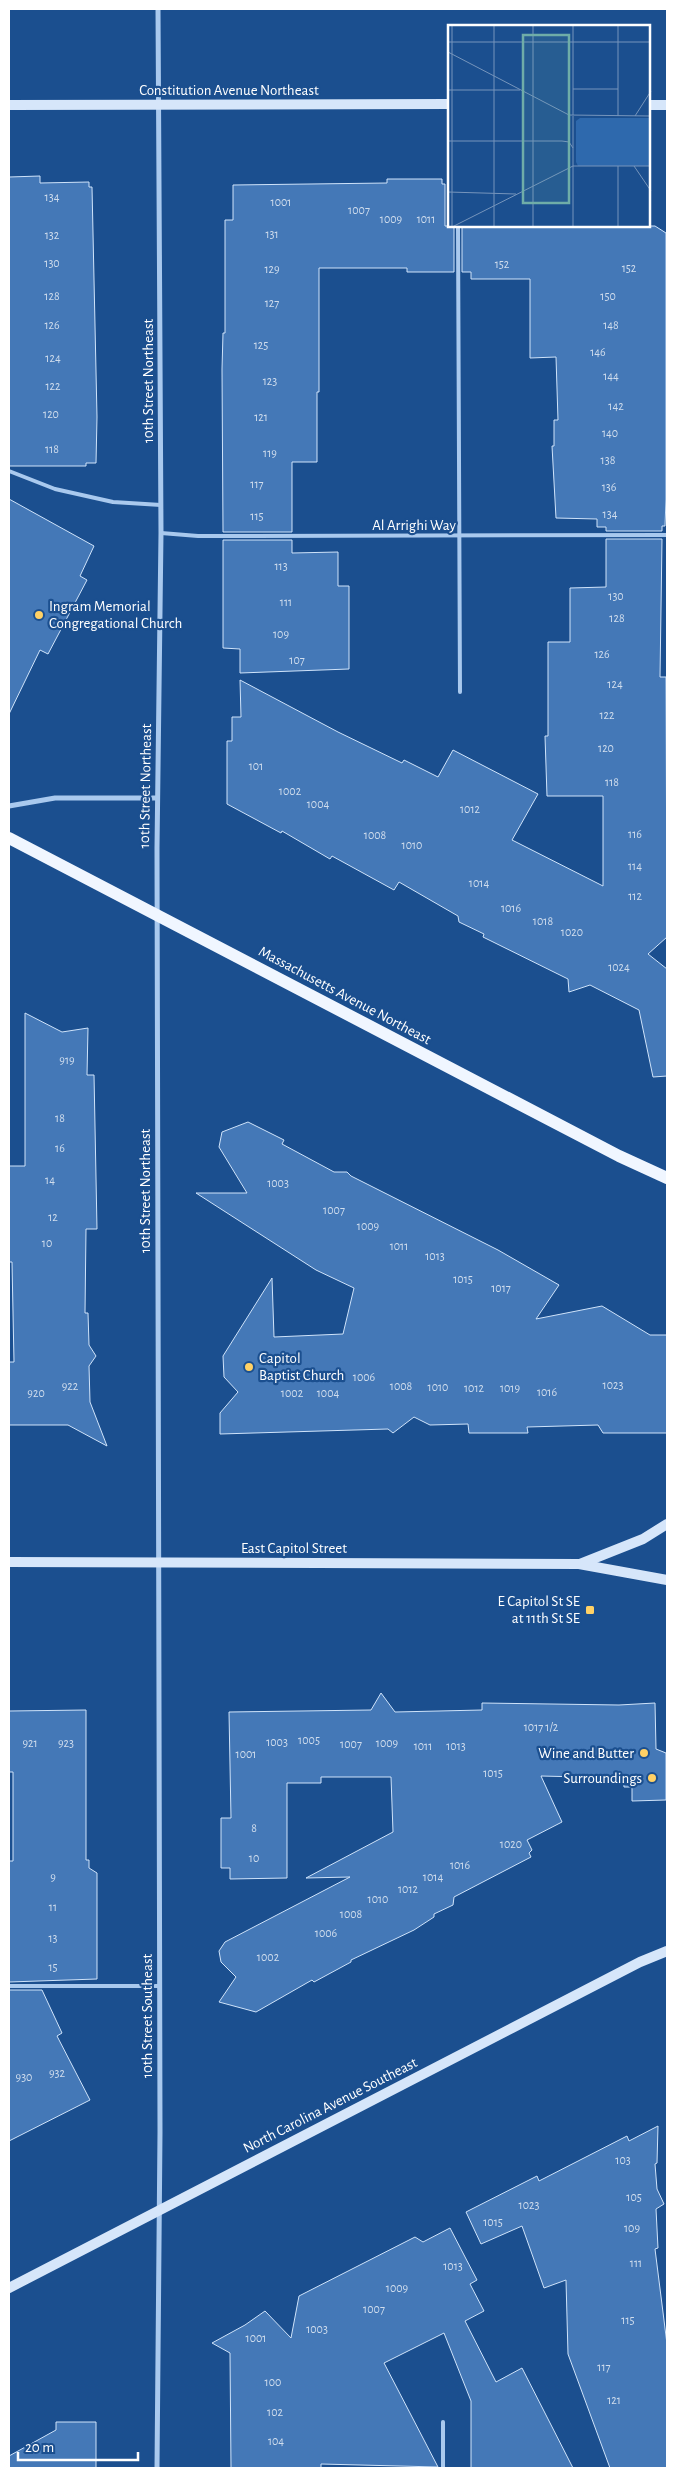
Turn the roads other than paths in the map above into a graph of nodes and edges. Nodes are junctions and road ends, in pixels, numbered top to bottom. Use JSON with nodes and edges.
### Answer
{"nodes":[{"id":1,"x":158,"y":9,"type":"edge"},
{"id":2,"x":448,"y":104,"type":"edge"},
{"id":3,"x":9,"y":105,"type":"edge"},
{"id":4,"x":158,"y":105,"type":"junction"},
{"id":5,"x":651,"y":105,"type":"edge"},
{"id":6,"x":667,"y":105,"type":"edge"},
{"id":7,"x":458,"y":228,"type":"edge"},
{"id":8,"x":9,"y":471,"type":"edge"},
{"id":9,"x":161,"y":505,"type":"junction"},
{"id":10,"x":161,"y":533,"type":"junction"},
{"id":11,"x":667,"y":535,"type":"edge"},
{"id":12,"x":460,"y":536,"type":"junction"},
{"id":13,"x":460,"y":692,"type":"dead end"},
{"id":14,"x":157,"y":798,"type":"junction"},
{"id":15,"x":9,"y":806,"type":"edge"},
{"id":16,"x":9,"y":838,"type":"edge"},
{"id":17,"x":157,"y":915,"type":"junction"},
{"id":18,"x":667,"y":1178,"type":"edge"},
{"id":19,"x":667,"y":1524,"type":"edge"},
{"id":20,"x":9,"y":1562,"type":"edge"},
{"id":21,"x":158,"y":1563,"type":"junction"},
{"id":22,"x":579,"y":1564,"type":"junction"},
{"id":23,"x":667,"y":1580,"type":"edge"},
{"id":24,"x":667,"y":1951,"type":"edge"},
{"id":25,"x":9,"y":1986,"type":"edge"},
{"id":26,"x":159,"y":1986,"type":"junction"},
{"id":27,"x":160,"y":2210,"type":"junction"},
{"id":28,"x":9,"y":2288,"type":"edge"},
{"id":29,"x":443,"y":2422,"type":"dead end"},
{"id":30,"x":157,"y":2468,"type":"edge"},
{"id":31,"x":443,"y":2468,"type":"edge"}],
"edges":[{"from":1,"to":4,"type":"street","name":"10th Street Northeast"},
{"from":2,"to":4,"type":"main road","name":"Constitution Avenue Northeast"},
{"from":3,"to":4,"type":"main road","name":"Constitution Avenue Northeast"},
{"from":4,"to":9,"type":"street","name":"10th Street Northeast"},
{"from":5,"to":6,"type":"main road"},
{"from":7,"to":12,"type":"lane"},
{"from":8,"to":9,"type":"lane"},
{"from":9,"to":10,"type":"street","name":"10th Street Northeast"},
{"from":10,"to":12,"type":"lane","name":"Al Arrighi Way"},
{"from":10,"to":14,"type":"street","name":"10th Street Northeast"},
{"from":11,"to":12,"type":"lane","name":"Al Arrighi Way"},
{"from":12,"to":13,"type":"lane"},
{"from":14,"to":15,"type":"street"},
{"from":14,"to":17,"type":"street","name":"10th Street Northeast"},
{"from":16,"to":17,"type":"main road","name":"Massachusetts Avenue Northeast"},
{"from":17,"to":18,"type":"main road","name":"Massachusetts Avenue Northeast"},
{"from":17,"to":21,"type":"street","name":"10th Street Northeast"},
{"from":19,"to":22,"type":"main road"},
{"from":20,"to":21,"type":"main road","name":"East Capitol Street"},
{"from":21,"to":22,"type":"main road","name":"East Capitol Street"},
{"from":21,"to":26,"type":"street","name":"10th Street Southeast"},
{"from":22,"to":23,"type":"main road"},
{"from":24,"to":27,"type":"main road","name":"North Carolina Avenue Southeast"},
{"from":25,"to":26,"type":"lane"},
{"from":26,"to":27,"type":"street","name":"10th Street Southeast"},
{"from":27,"to":28,"type":"main road","name":"North Carolina Avenue Southeast"},
{"from":27,"to":30,"type":"street","name":"10th Street Southeast"},
{"from":29,"to":31,"type":"lane"}]}
